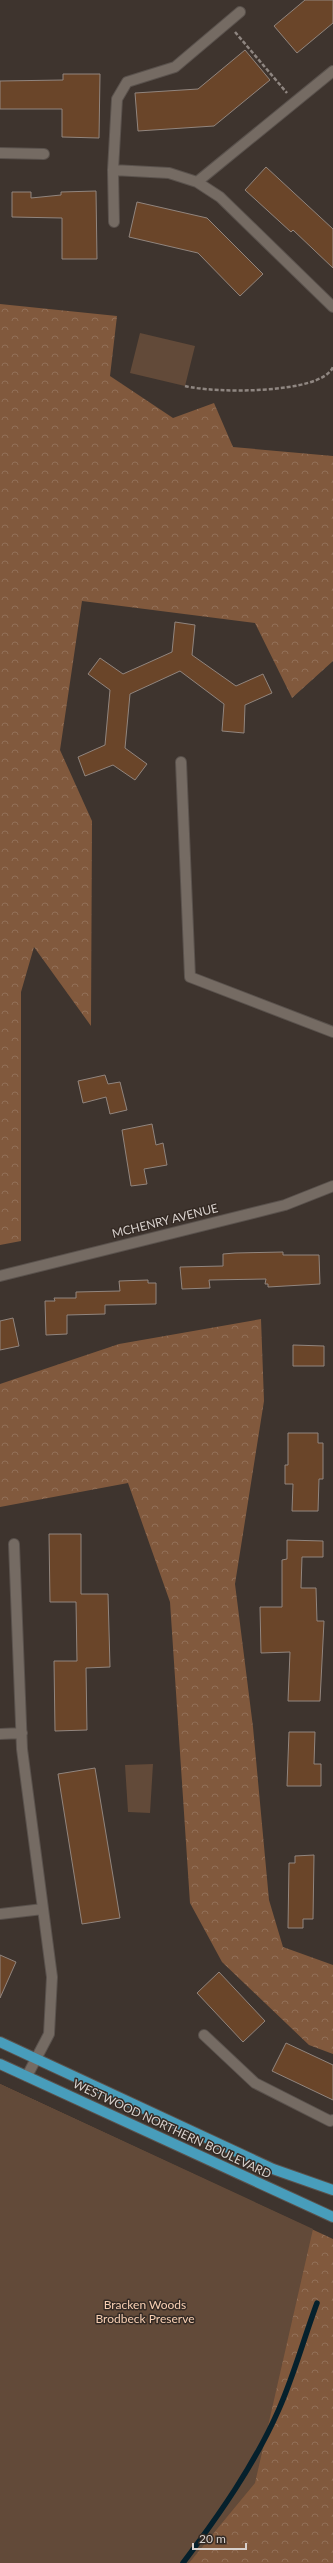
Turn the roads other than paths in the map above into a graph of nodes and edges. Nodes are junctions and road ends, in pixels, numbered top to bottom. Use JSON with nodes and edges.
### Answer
{"nodes":[{"id":1,"x":240,"y":12,"type":"dead end"},
{"id":2,"x":333,"y":71,"type":"edge"},
{"id":3,"x":0,"y":153,"type":"edge"},
{"id":4,"x":44,"y":154,"type":"dead end"},
{"id":5,"x":113,"y":170,"type":"junction"},
{"id":6,"x":197,"y":182,"type":"junction"},
{"id":7,"x":114,"y":222,"type":"dead end"},
{"id":8,"x":333,"y":307,"type":"edge"},
{"id":9,"x":181,"y":762,"type":"dead end"},
{"id":10,"x":333,"y":1032,"type":"edge"},
{"id":11,"x":333,"y":1186,"type":"edge"},
{"id":12,"x":0,"y":1276,"type":"edge"},
{"id":13,"x":14,"y":1544,"type":"dead end"},
{"id":14,"x":22,"y":1733,"type":"junction"},
{"id":15,"x":0,"y":1734,"type":"edge"},
{"id":16,"x":43,"y":1909,"type":"junction"},
{"id":17,"x":0,"y":1914,"type":"edge"},
{"id":18,"x":204,"y":2035,"type":"dead end"},
{"id":19,"x":0,"y":2042,"type":"edge"},
{"id":20,"x":36,"y":2058,"type":"junction"},
{"id":21,"x":0,"y":2064,"type":"edge"},
{"id":22,"x":27,"y":2076,"type":"junction"},
{"id":23,"x":333,"y":2120,"type":"edge"},
{"id":24,"x":333,"y":2190,"type":"edge"},
{"id":25,"x":333,"y":2217,"type":"edge"}],
"edges":[{"from":1,"to":5,"type":"street"},
{"from":2,"to":6,"type":"street"},
{"from":3,"to":4,"type":"street"},
{"from":5,"to":6,"type":"street"},
{"from":5,"to":7,"type":"street"},
{"from":6,"to":8,"type":"street"},
{"from":9,"to":10,"type":"street"},
{"from":11,"to":12,"type":"street","name":"MCHENRY AVENUE"},
{"from":13,"to":14,"type":"street"},
{"from":14,"to":15,"type":"street"},
{"from":14,"to":16,"type":"street"},
{"from":16,"to":17,"type":"street"},
{"from":16,"to":20,"type":"street"},
{"from":18,"to":23,"type":"street"},
{"from":19,"to":20,"type":"main road","name":"WESTWOOD NORTHERN BOULEVARD"},
{"from":20,"to":22,"type":"street"},
{"from":20,"to":24,"type":"main road","name":"WESTWOOD NORTHERN BOULEVARD"},
{"from":21,"to":22,"type":"main road","name":"WESTWOOD NORTHERN BOULEVARD"},
{"from":22,"to":25,"type":"main road","name":"WESTWOOD NORTHERN BOULEVARD"}]}
